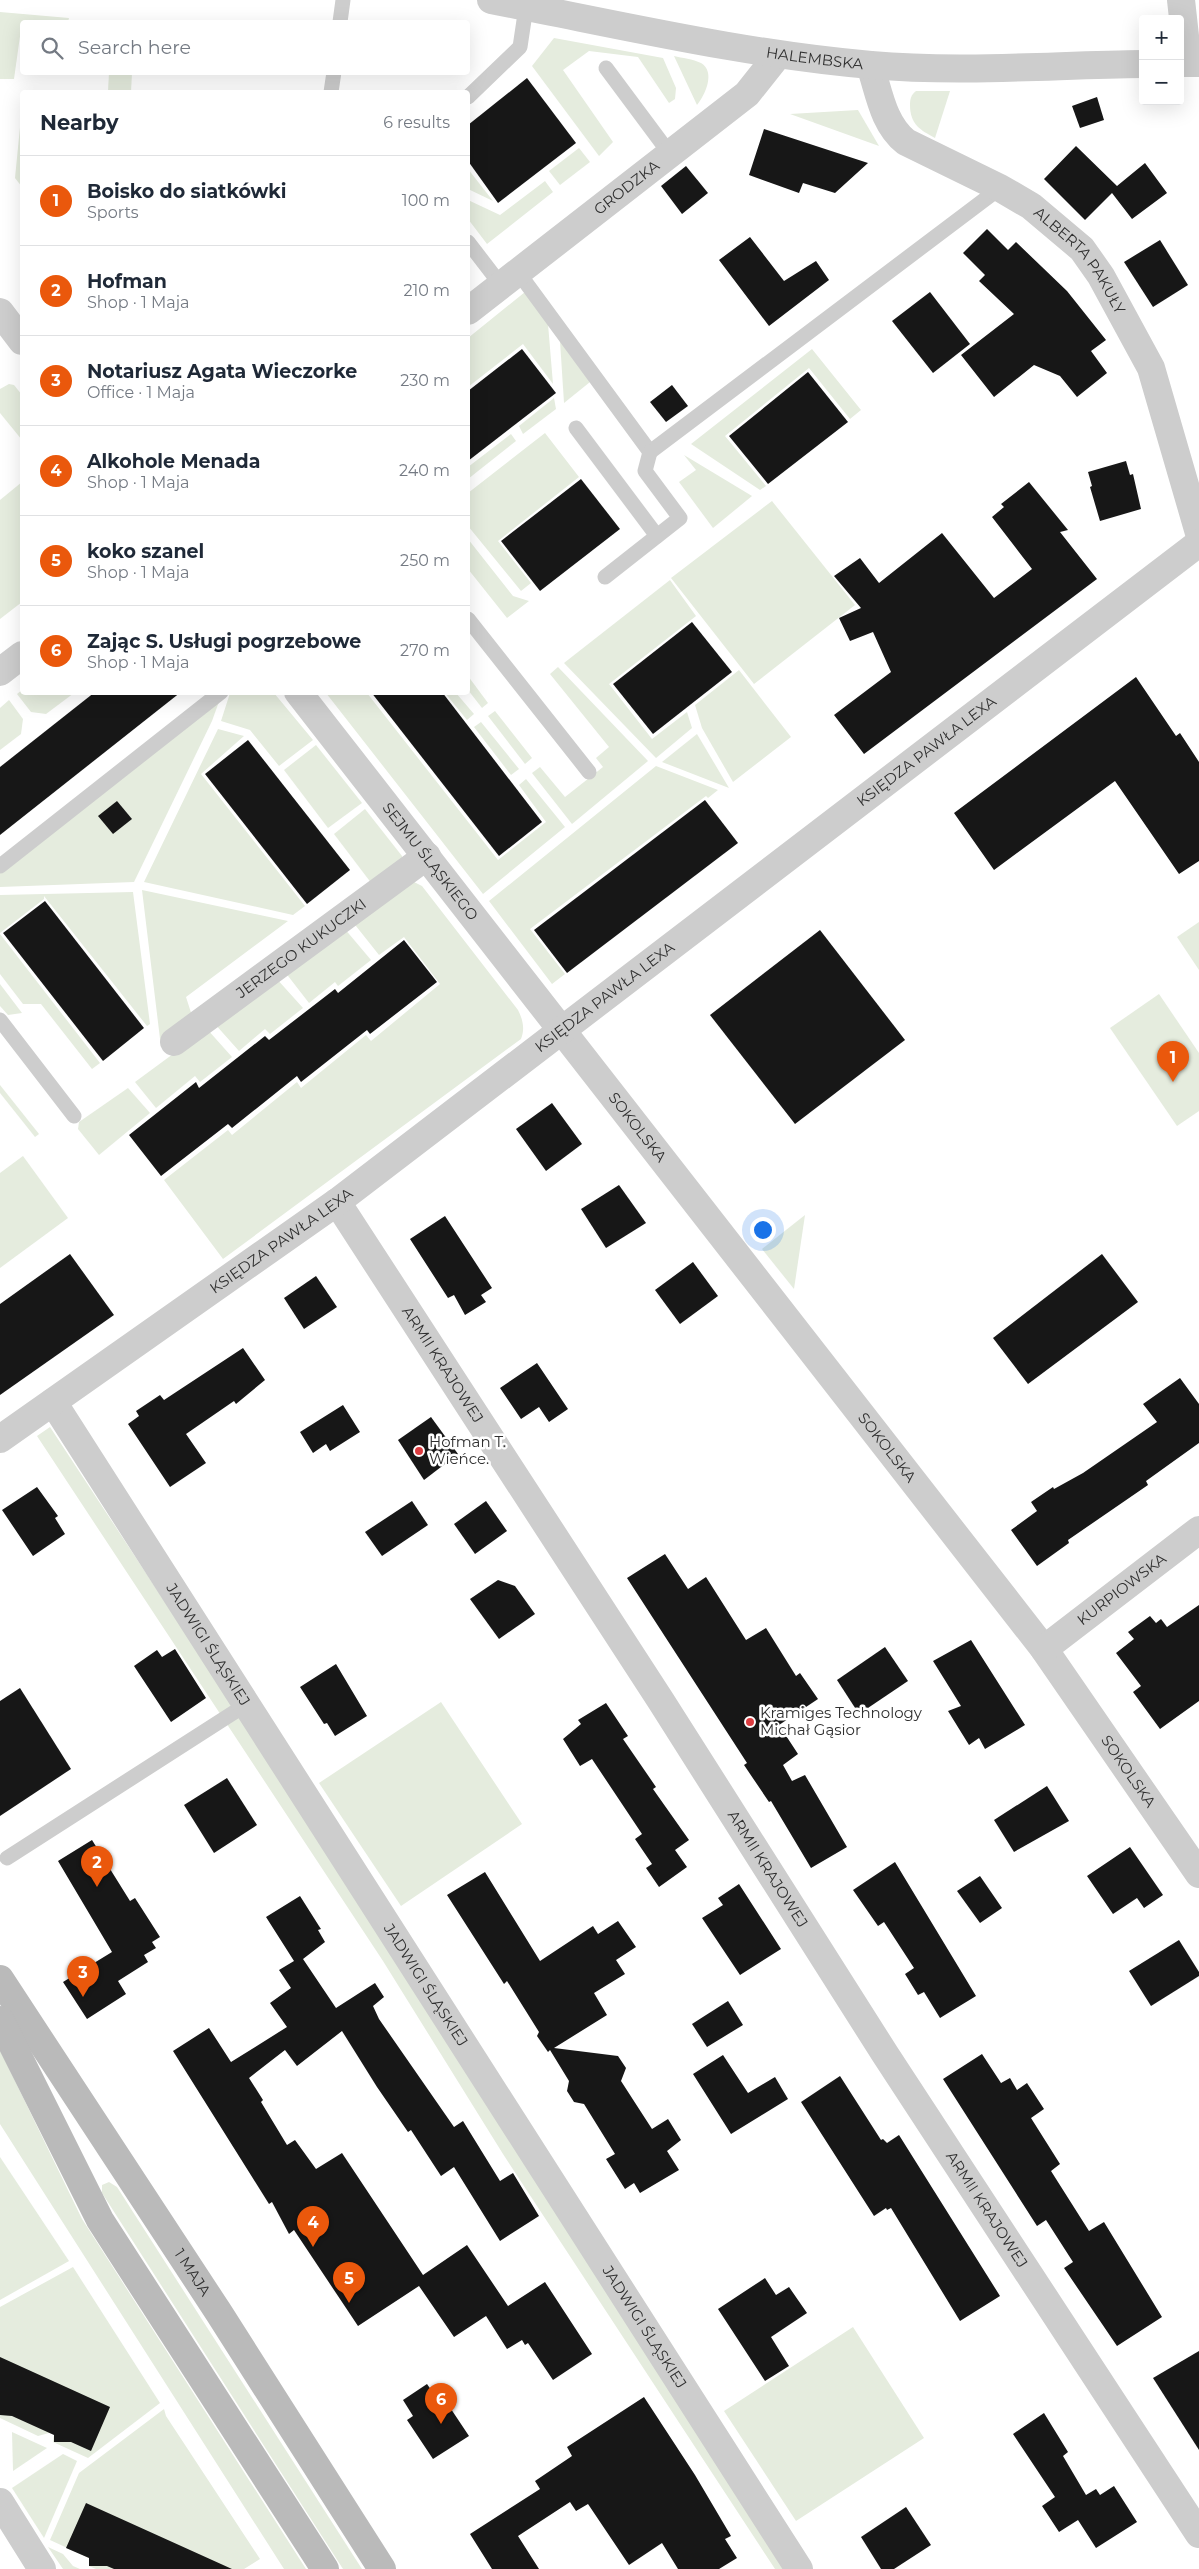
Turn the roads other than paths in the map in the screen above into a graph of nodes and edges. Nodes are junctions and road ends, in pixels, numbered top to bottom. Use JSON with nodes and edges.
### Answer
{"nodes":[{"id":1,"x":343,"y":0,"type":"edge"},
{"id":2,"x":491,"y":0,"type":"edge"},
{"id":3,"x":1181,"y":0,"type":"edge"},
{"id":4,"x":526,"y":7,"type":"junction"},
{"id":5,"x":340,"y":20,"type":"edge"},
{"id":6,"x":778,"y":55,"type":"junction"},
{"id":7,"x":1189,"y":63,"type":"edge"},
{"id":8,"x":1139,"y":64,"type":"edge"},
{"id":9,"x":870,"y":65,"type":"junction"},
{"id":10,"x":606,"y":68,"type":"dead end"},
{"id":11,"x":334,"y":75,"type":"edge"},
{"id":12,"x":332,"y":90,"type":"edge"},
{"id":13,"x":470,"y":95,"type":"edge"},
{"id":14,"x":670,"y":154,"type":"junction"},
{"id":15,"x":1000,"y":188,"type":"junction"},
{"id":16,"x":470,"y":244,"type":"edge"},
{"id":17,"x":510,"y":278,"type":"junction"},
{"id":18,"x":470,"y":309,"type":"edge"},
{"id":19,"x":0,"y":312,"type":"edge"},
{"id":20,"x":20,"y":338,"type":"edge"},
{"id":21,"x":576,"y":428,"type":"dead end"},
{"id":22,"x":650,"y":452,"type":"junction"},
{"id":23,"x":1199,"y":533,"type":"edge"},
{"id":24,"x":657,"y":536,"type":"junction"},
{"id":25,"x":1199,"y":543,"type":"edge"},
{"id":26,"x":605,"y":577,"type":"dead end"},
{"id":27,"x":470,"y":622,"type":"edge"},
{"id":28,"x":20,"y":657,"type":"edge"},
{"id":29,"x":0,"y":672,"type":"edge"},
{"id":30,"x":217,"y":695,"type":"edge"},
{"id":31,"x":300,"y":695,"type":"edge"},
{"id":32,"x":589,"y":772,"type":"dead end"},
{"id":33,"x":427,"y":856,"type":"junction"},
{"id":34,"x":0,"y":866,"type":"edge"},
{"id":35,"x":0,"y":1020,"type":"edge"},
{"id":36,"x":563,"y":1030,"type":"junction"},
{"id":37,"x":174,"y":1042,"type":"dead end"},
{"id":38,"x":74,"y":1116,"type":"dead end"},
{"id":39,"x":337,"y":1202,"type":"junction"},
{"id":40,"x":53,"y":1402,"type":"junction"},
{"id":41,"x":0,"y":1439,"type":"edge"},
{"id":42,"x":1199,"y":1530,"type":"edge"},
{"id":43,"x":1044,"y":1649,"type":"junction"},
{"id":44,"x":247,"y":1704,"type":"junction"},
{"id":45,"x":7,"y":1858,"type":"dead end"},
{"id":46,"x":1199,"y":1874,"type":"edge"},
{"id":47,"x":0,"y":1979,"type":"edge"},
{"id":48,"x":0,"y":2020,"type":"edge"},
{"id":49,"x":0,"y":2502,"type":"edge"},
{"id":50,"x":1199,"y":2534,"type":"edge"},
{"id":51,"x":42,"y":2569,"type":"edge"},
{"id":52,"x":325,"y":2569,"type":"edge"},
{"id":53,"x":382,"y":2569,"type":"edge"},
{"id":54,"x":799,"y":2569,"type":"edge"}],
"edges":[{"from":1,"to":5,"type":"lane"},
{"from":2,"to":4,"type":"street","name":"HALEMBSKA"},
{"from":3,"to":7,"type":"street"},
{"from":4,"to":6,"type":"street","name":"HALEMBSKA"},
{"from":4,"to":13,"type":"lane"},
{"from":6,"to":9,"type":"street","name":"HALEMBSKA"},
{"from":6,"to":14,"type":"street","name":"GRODZKA"},
{"from":8,"to":9,"type":"street","name":"HALEMBSKA"},
{"from":9,"to":15,"type":"street","name":"ALBERTA PAKUŁY"},
{"from":10,"to":14,"type":"lane"},
{"from":11,"to":12,"type":"lane"},
{"from":14,"to":17,"type":"street","name":"GRODZKA"},
{"from":15,"to":22,"type":"lane"},
{"from":15,"to":23,"type":"street","name":"ALBERTA PAKUŁY"},
{"from":16,"to":17,"type":"lane"},
{"from":17,"to":18,"type":"street","name":"GRODZKA"},
{"from":17,"to":22,"type":"lane"},
{"from":19,"to":20,"type":"street"},
{"from":21,"to":24,"type":"lane"},
{"from":22,"to":24,"type":"lane"},
{"from":24,"to":26,"type":"lane"},
{"from":25,"to":36,"type":"street","name":"KSIĘDZA PAWŁA LEXA"},
{"from":27,"to":32,"type":"lane"},
{"from":28,"to":29,"type":"street"},
{"from":30,"to":34,"type":"lane"},
{"from":31,"to":33,"type":"street","name":"SEJMU ŚLĄSKIEGO"},
{"from":33,"to":36,"type":"street","name":"SEJMU ŚLĄSKIEGO"},
{"from":33,"to":37,"type":"street","name":"JERZEGO KUKUCZKI"},
{"from":35,"to":38,"type":"lane"},
{"from":36,"to":39,"type":"street","name":"KSIĘDZA PAWŁA LEXA"},
{"from":36,"to":43,"type":"street","name":"SOKOLSKA"},
{"from":39,"to":40,"type":"street","name":"KSIĘDZA PAWŁA LEXA"},
{"from":39,"to":50,"type":"street","name":"ARMII KRAJOWEJ"},
{"from":40,"to":41,"type":"street","name":"KSIĘDZA PAWŁA LEXA"},
{"from":40,"to":44,"type":"street","name":"JADWIGI ŚLĄSKIEJ"},
{"from":42,"to":43,"type":"street","name":"KURPIOWSKA"},
{"from":43,"to":46,"type":"street","name":"SOKOLSKA"},
{"from":44,"to":45,"type":"lane"},
{"from":44,"to":54,"type":"street","name":"JADWIGI ŚLĄSKIEJ"},
{"from":47,"to":53,"type":"main road","name":"1 MAJA"},
{"from":48,"to":52,"type":"main road"},
{"from":49,"to":51,"type":"street"}]}
